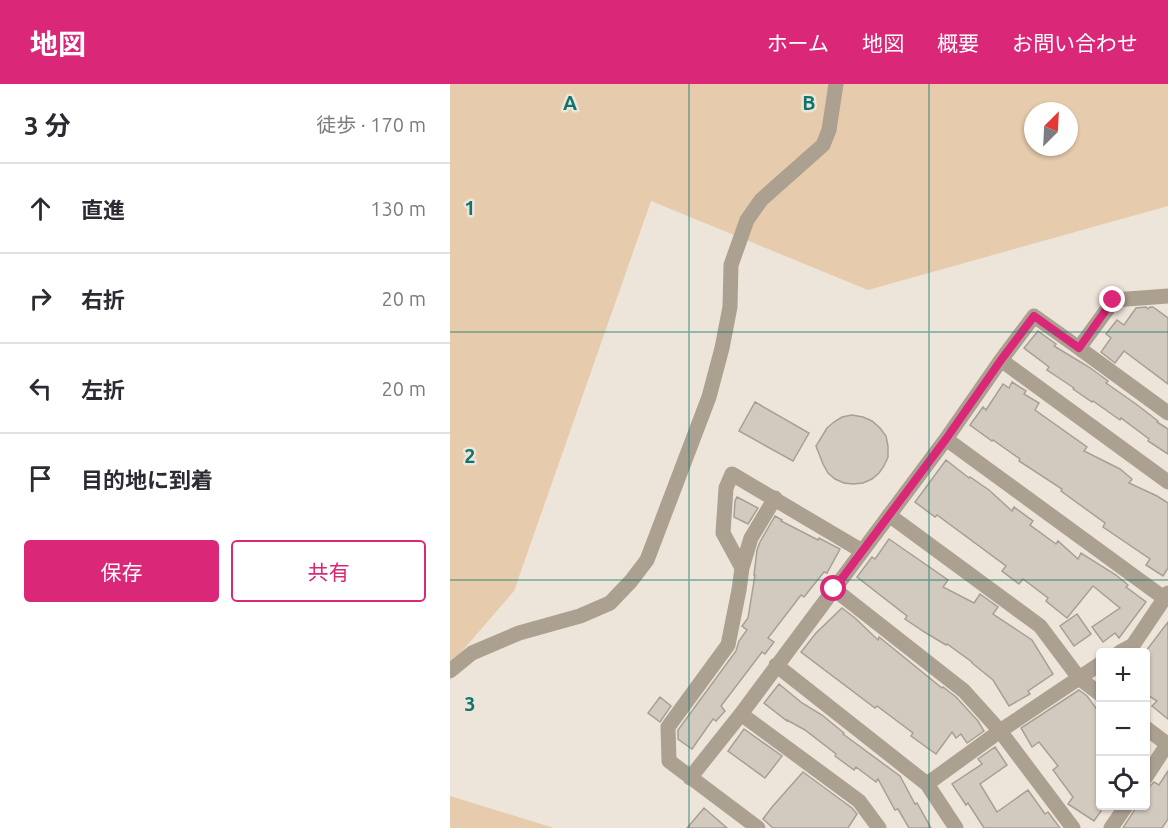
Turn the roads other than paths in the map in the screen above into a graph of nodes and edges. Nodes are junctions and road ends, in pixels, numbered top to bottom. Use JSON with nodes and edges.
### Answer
{"nodes":[{"id":1,"x":836,"y":84,"type":"edge"},
{"id":2,"x":1168,"y":297,"type":"edge"},
{"id":3,"x":1079,"y":348,"type":"junction"},
{"id":4,"x":1001,"y":360,"type":"junction"},
{"id":5,"x":1168,"y":413,"type":"edge"},
{"id":6,"x":946,"y":439,"type":"junction"},
{"id":7,"x":1168,"y":482,"type":"edge"},
{"id":8,"x":775,"y":498,"type":"junction"},
{"id":9,"x":889,"y":515,"type":"junction"},
{"id":10,"x":862,"y":551,"type":"junction"},
{"id":11,"x":742,"y":568,"type":"junction"},
{"id":12,"x":834,"y":589,"type":"junction"},
{"id":13,"x":1166,"y":596,"type":"edge"},
{"id":14,"x":1127,"y":648,"type":"edge"},
{"id":15,"x":776,"y":665,"type":"junction"},
{"id":16,"x":1096,"y":667,"type":"edge"},
{"id":17,"x":450,"y":671,"type":"edge"},
{"id":18,"x":1079,"y":678,"type":"junction"},
{"id":19,"x":1096,"y":690,"type":"edge"},
{"id":20,"x":741,"y":714,"type":"junction"},
{"id":21,"x":1000,"y":731,"type":"junction"},
{"id":22,"x":1150,"y":731,"type":"edge"},
{"id":23,"x":1168,"y":744,"type":"edge"},
{"id":24,"x":1150,"y":771,"type":"edge"},
{"id":25,"x":690,"y":778,"type":"junction"},
{"id":26,"x":927,"y":784,"type":"junction"},
{"id":27,"x":1123,"y":810,"type":"edge"},
{"id":28,"x":758,"y":828,"type":"edge"},
{"id":29,"x":879,"y":828,"type":"edge"},
{"id":30,"x":955,"y":828,"type":"edge"},
{"id":31,"x":1073,"y":828,"type":"edge"},
{"id":32,"x":1111,"y":828,"type":"edge"}],
"edges":[{"from":1,"to":17,"type":"street"},
{"from":2,"to":3,"type":"street"},
{"from":3,"to":4,"type":"street"},
{"from":3,"to":5,"type":"street"},
{"from":4,"to":6,"type":"street"},
{"from":4,"to":7,"type":"street"},
{"from":6,"to":9,"type":"street"},
{"from":6,"to":13,"type":"street"},
{"from":8,"to":10,"type":"street"},
{"from":8,"to":11,"type":"street"},
{"from":8,"to":11,"type":"street"},
{"from":9,"to":10,"type":"street"},
{"from":9,"to":18,"type":"street"},
{"from":10,"to":12,"type":"street"},
{"from":11,"to":25,"type":"street"},
{"from":12,"to":15,"type":"street"},
{"from":12,"to":21,"type":"street"},
{"from":13,"to":14,"type":"street"},
{"from":15,"to":20,"type":"street"},
{"from":15,"to":26,"type":"street"},
{"from":16,"to":18,"type":"street"},
{"from":18,"to":19,"type":"street"},
{"from":18,"to":21,"type":"street"},
{"from":20,"to":25,"type":"street"},
{"from":20,"to":29,"type":"street"},
{"from":21,"to":26,"type":"street"},
{"from":21,"to":31,"type":"street"},
{"from":22,"to":23,"type":"street"},
{"from":23,"to":24,"type":"street"},
{"from":25,"to":28,"type":"street"},
{"from":26,"to":30,"type":"street"},
{"from":27,"to":32,"type":"street"}]}
